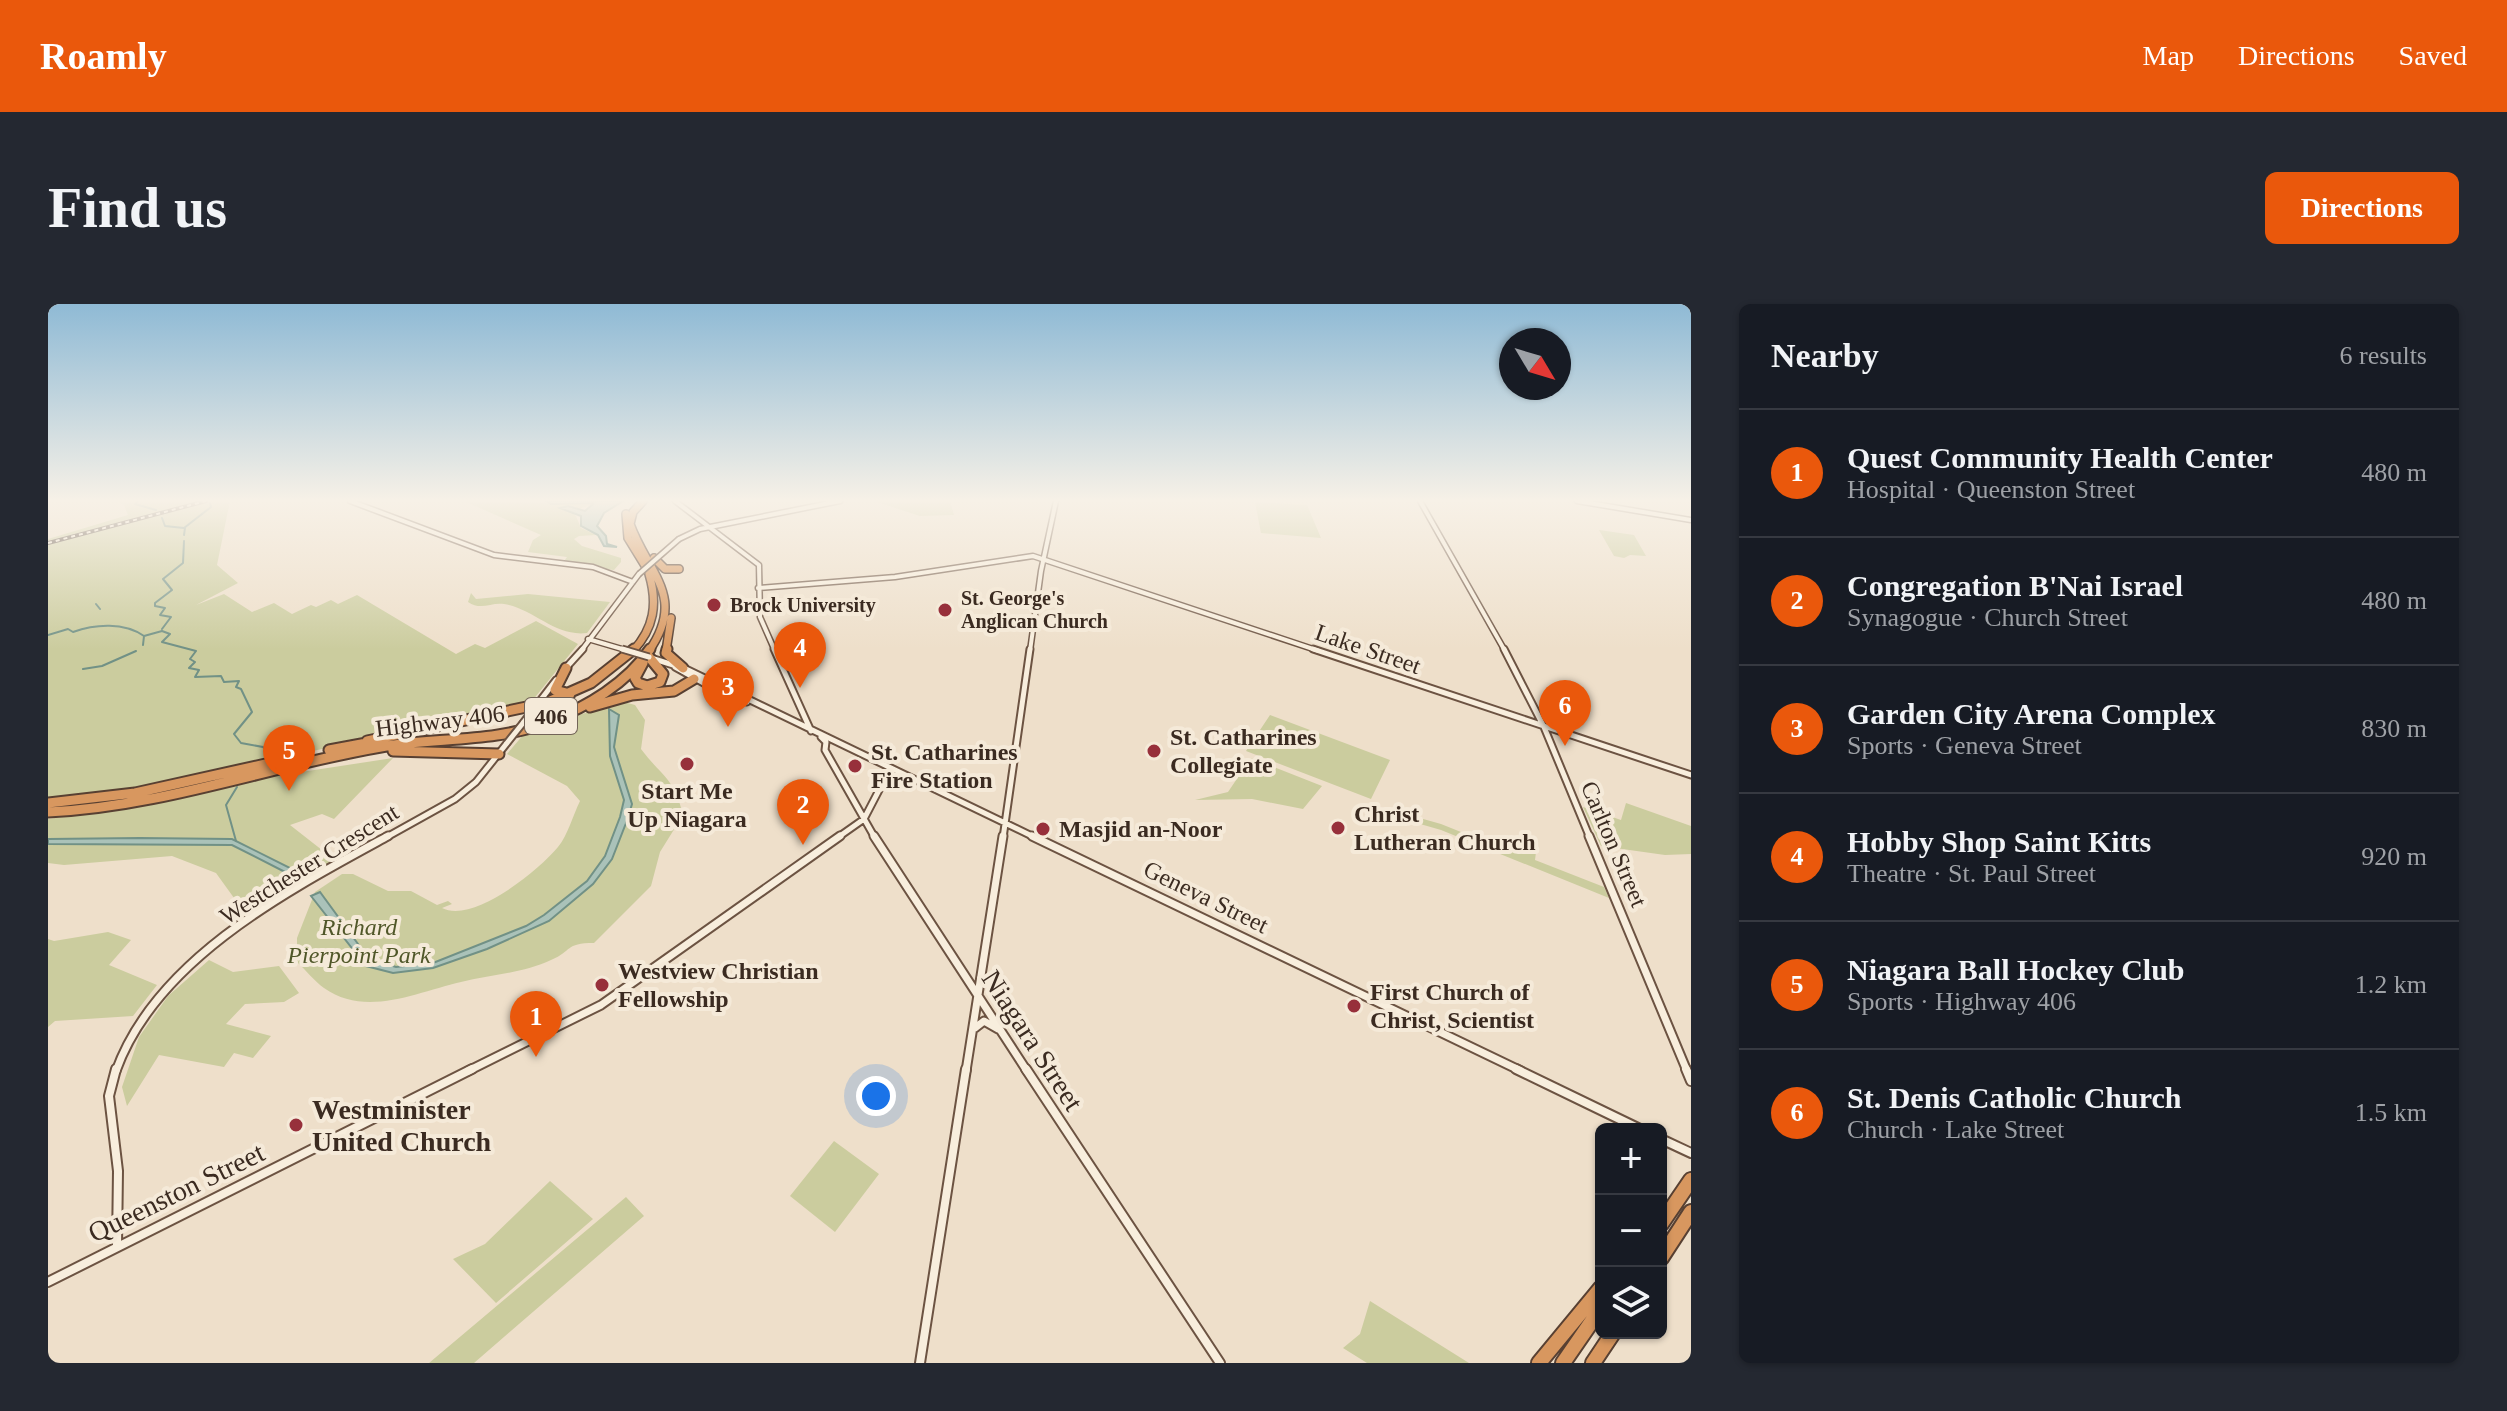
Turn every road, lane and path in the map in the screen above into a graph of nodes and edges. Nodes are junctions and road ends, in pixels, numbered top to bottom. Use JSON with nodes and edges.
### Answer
{"nodes":[{"id":1,"x":484,"y":550,"type":"edge"},
{"id":2,"x":631,"y":550,"type":"edge"},
{"id":3,"x":642,"y":550,"type":"edge"},
{"id":4,"x":649,"y":550,"type":"edge"},
{"id":5,"x":667,"y":550,"type":"edge"},
{"id":6,"x":737,"y":550,"type":"edge"},
{"id":7,"x":1045,"y":550,"type":"edge"},
{"id":8,"x":1452,"y":550,"type":"edge"},
{"id":9,"x":517,"y":552,"type":"dead end"},
{"id":10,"x":499,"y":556,"type":"junction"},
{"id":11,"x":1043,"y":559,"type":"junction"},
{"id":12,"x":679,"y":569,"type":"dead end"},
{"id":13,"x":641,"y":574,"type":"junction"},
{"id":14,"x":620,"y":576,"type":"junction"},
{"id":15,"x":633,"y":582,"type":"junction"},
{"id":16,"x":664,"y":587,"type":"junction"},
{"id":17,"x":758,"y":588,"type":"junction"},
{"id":18,"x":660,"y":633,"type":"junction"},
{"id":19,"x":588,"y":640,"type":"junction"},
{"id":20,"x":652,"y":660,"type":"junction"},
{"id":21,"x":698,"y":667,"type":"dead end"},
{"id":22,"x":566,"y":668,"type":"junction"},
{"id":23,"x":681,"y":668,"type":"junction"},
{"id":24,"x":696,"y":677,"type":"junction"},
{"id":25,"x":576,"y":692,"type":"junction"},
{"id":26,"x":532,"y":710,"type":"junction"},
{"id":27,"x":1539,"y":716,"type":"junction"},
{"id":28,"x":1520,"y":719,"type":"junction"},
{"id":29,"x":543,"y":724,"type":"junction"},
{"id":30,"x":811,"y":731,"type":"junction"},
{"id":31,"x":1546,"y":731,"type":"junction"},
{"id":32,"x":820,"y":735,"type":"junction"},
{"id":33,"x":353,"y":744,"type":"junction"},
{"id":34,"x":839,"y":744,"type":"junction"},
{"id":35,"x":499,"y":754,"type":"junction"},
{"id":36,"x":830,"y":756,"type":"junction"},
{"id":37,"x":890,"y":769,"type":"junction"},
{"id":38,"x":1691,"y":775,"type":"edge"},
{"id":39,"x":238,"y":778,"type":"junction"},
{"id":40,"x":48,"y":803,"type":"edge"},
{"id":41,"x":48,"y":812,"type":"edge"},
{"id":42,"x":864,"y":819,"type":"junction"},
{"id":43,"x":1004,"y":823,"type":"junction"},
{"id":44,"x":1026,"y":834,"type":"junction"},
{"id":45,"x":1001,"y":850,"type":"junction"},
{"id":46,"x":978,"y":996,"type":"junction"},
{"id":47,"x":1000,"y":1030,"type":"junction"},
{"id":48,"x":971,"y":1035,"type":"junction"},
{"id":49,"x":1691,"y":1081,"type":"edge"},
{"id":50,"x":1628,"y":1123,"type":"edge"},
{"id":51,"x":1691,"y":1141,"type":"edge"},
{"id":52,"x":1667,"y":1142,"type":"edge"},
{"id":53,"x":1689,"y":1152,"type":"edge"},
{"id":54,"x":1691,"y":1180,"type":"edge"},
{"id":55,"x":1691,"y":1212,"type":"edge"},
{"id":56,"x":1667,"y":1215,"type":"edge"},
{"id":57,"x":117,"y":1245,"type":"junction"},
{"id":58,"x":1667,"y":1249,"type":"edge"},
{"id":59,"x":48,"y":1282,"type":"edge"},
{"id":60,"x":1595,"y":1295,"type":"edge"},
{"id":61,"x":1595,"y":1317,"type":"edge"},
{"id":62,"x":1609,"y":1339,"type":"edge"},
{"id":63,"x":920,"y":1363,"type":"edge"},
{"id":64,"x":1220,"y":1363,"type":"edge"},
{"id":65,"x":1539,"y":1363,"type":"edge"},
{"id":66,"x":1563,"y":1363,"type":"edge"},
{"id":67,"x":1593,"y":1363,"type":"edge"}],
"edges":[{"from":1,"to":10,"type":"main road"},
{"from":2,"to":13,"type":"highway","name":"Highway 406","number":"406"},
{"from":3,"to":16,"type":"highway"},
{"from":4,"to":12,"type":"highway"},
{"from":5,"to":13,"type":"main road","bridge":true},
{"from":6,"to":17,"type":"main road"},
{"from":7,"to":11,"type":"main road"},
{"from":8,"to":27,"type":"main road","name":"Carlton Street"},
{"from":9,"to":10,"type":"main road"},
{"from":10,"to":14,"type":"main road"},
{"from":11,"to":17,"type":"main road","name":"Lake Street"},
{"from":11,"to":28,"type":"main road","name":"Lake Street"},
{"from":11,"to":43,"type":"main road"},
{"from":13,"to":14,"type":"main road"},
{"from":13,"to":15,"type":"main road"},
{"from":13,"to":25,"type":"highway"},
{"from":13,"to":33,"type":"highway","name":"Highway 406","number":"406"},
{"from":14,"to":15,"type":"main road"},
{"from":15,"to":19,"type":"main road","name":"Westchester Crescent"},
{"from":16,"to":18,"type":"highway"},
{"from":16,"to":23,"type":"highway"},
{"from":17,"to":30,"type":"main road"},
{"from":18,"to":20,"type":"highway"},
{"from":18,"to":29,"type":"highway","name":"Highway 406","number":"406"},
{"from":19,"to":20,"type":"main road","name":"Geneva Street","bridge":true},
{"from":19,"to":22,"type":"main road","name":"Westchester Crescent"},
{"from":20,"to":23,"type":"main road","name":"Geneva Street"},
{"from":21,"to":23,"type":"main road"},
{"from":22,"to":25,"type":"highway"},
{"from":22,"to":26,"type":"main road","name":"Westchester Crescent"},
{"from":23,"to":24,"type":"main road","name":"Geneva Street"},
{"from":23,"to":24,"type":"main road","name":"Geneva Street"},
{"from":24,"to":29,"type":"highway"},
{"from":24,"to":30,"type":"main road","name":"Geneva Street"},
{"from":25,"to":26,"type":"highway"},
{"from":26,"to":33,"type":"highway"},
{"from":26,"to":35,"type":"main road","name":"Westchester Crescent","bridge":true},
{"from":27,"to":28,"type":"main road"},
{"from":27,"to":31,"type":"main road","name":"Carlton Street"},
{"from":28,"to":31,"type":"main road","name":"Lake Street"},
{"from":29,"to":39,"type":"highway","name":"Highway 406","number":"406"},
{"from":30,"to":32,"type":"main road","name":"Geneva Street"},
{"from":31,"to":38,"type":"main road"},
{"from":31,"to":49,"type":"main road","name":"Carlton Street"},
{"from":32,"to":34,"type":"main road","name":"Geneva Street"},
{"from":32,"to":36,"type":"main road","name":"Niagara Street"},
{"from":33,"to":40,"type":"highway","name":"Highway 406","number":"406"},
{"from":34,"to":36,"type":"main road"},
{"from":34,"to":37,"type":"main road","name":"Geneva Street"},
{"from":35,"to":39,"type":"highway"},
{"from":35,"to":57,"type":"main road","name":"Westchester Crescent"},
{"from":36,"to":42,"type":"main road","name":"Niagara Street"},
{"from":37,"to":42,"type":"main road"},
{"from":37,"to":43,"type":"main road","name":"Geneva Street"},
{"from":39,"to":41,"type":"highway","name":"Highway 406","number":"406"},
{"from":42,"to":46,"type":"main road","name":"Niagara Street"},
{"from":42,"to":57,"type":"main road","name":"Queenston Street"},
{"from":43,"to":44,"type":"main road","name":"Geneva Street"},
{"from":43,"to":45,"type":"main road"},
{"from":44,"to":45,"type":"main road"},
{"from":44,"to":50,"type":"main road","name":"Geneva Street"},
{"from":45,"to":46,"type":"main road"},
{"from":46,"to":47,"type":"main road","name":"Niagara Street"},
{"from":46,"to":48,"type":"main road"},
{"from":47,"to":48,"type":"main road"},
{"from":47,"to":64,"type":"main road","name":"Niagara Street"},
{"from":48,"to":63,"type":"main road"},
{"from":51,"to":53,"type":"main road"},
{"from":52,"to":53,"type":"main road"},
{"from":54,"to":56,"type":"highway"},
{"from":55,"to":58,"type":"highway"},
{"from":57,"to":59,"type":"main road","name":"Queenston Street"},
{"from":60,"to":65,"type":"highway"},
{"from":61,"to":66,"type":"highway"},
{"from":62,"to":67,"type":"highway"}]}
